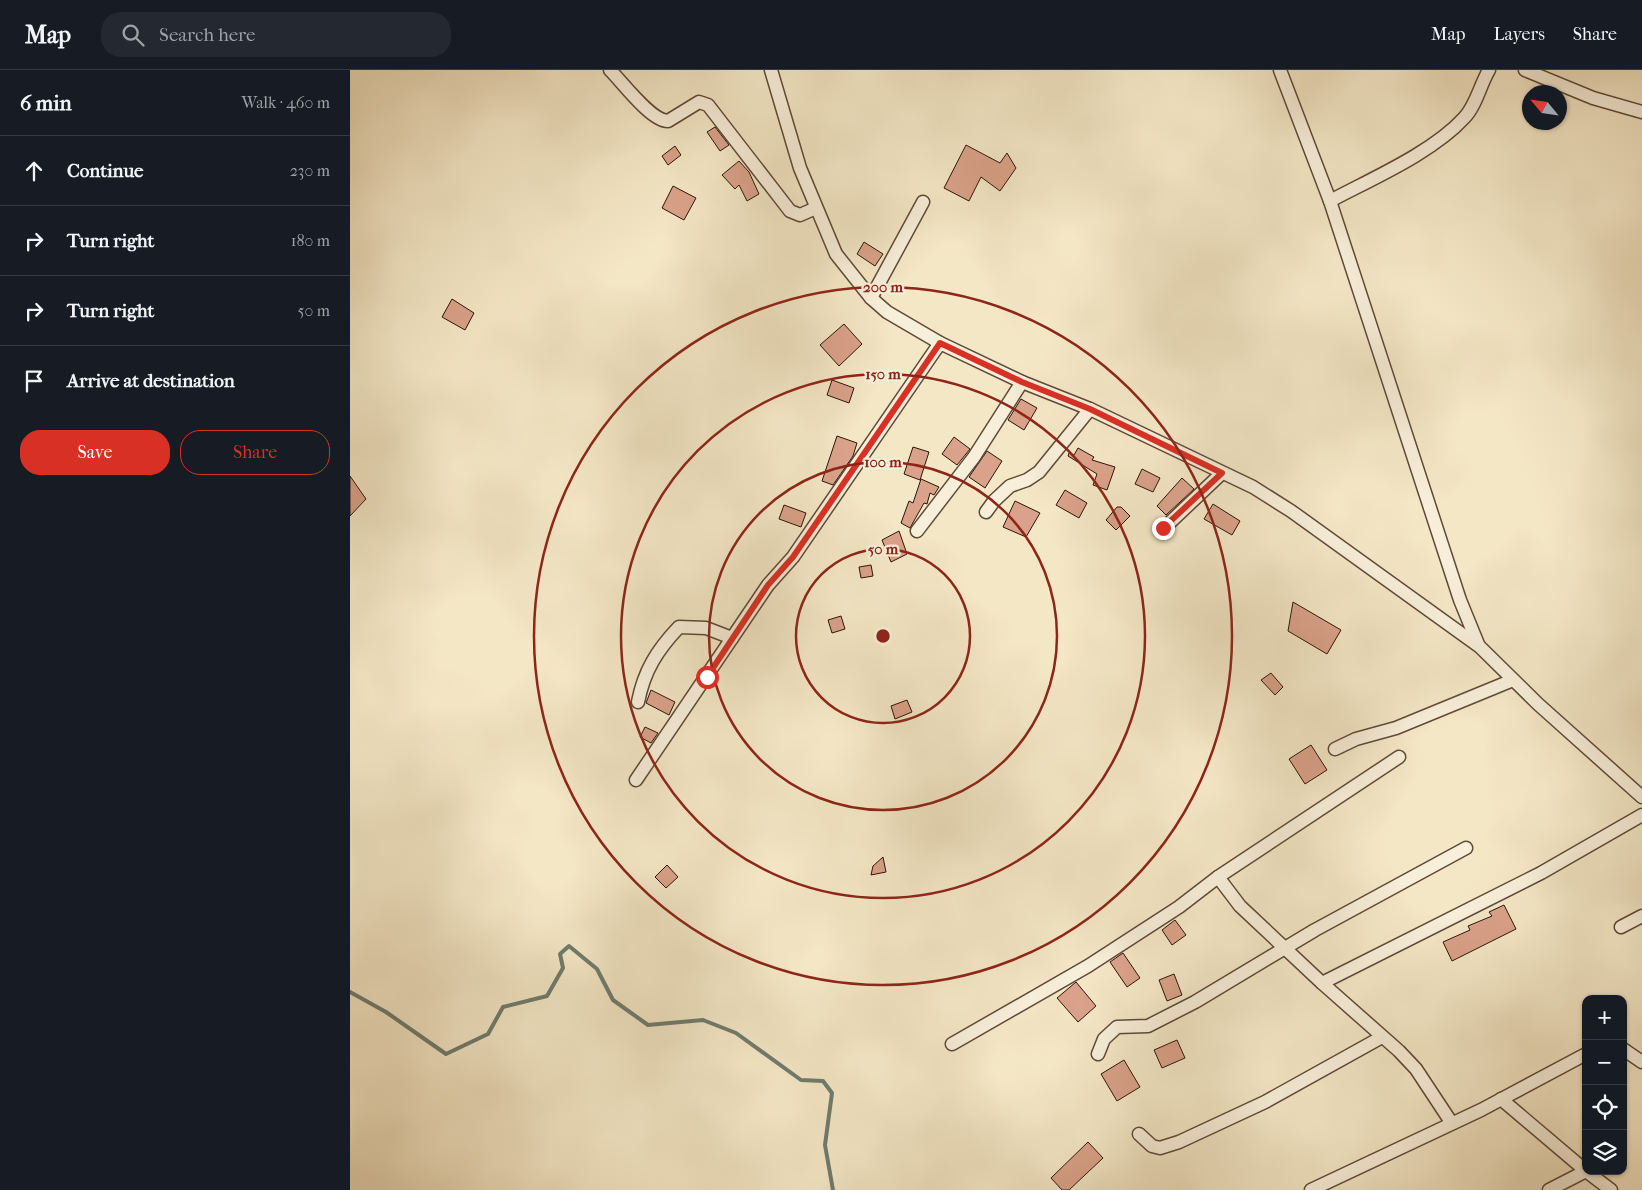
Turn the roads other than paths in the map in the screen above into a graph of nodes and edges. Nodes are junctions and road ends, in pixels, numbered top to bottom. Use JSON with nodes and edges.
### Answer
{"nodes":[{"id":1,"x":610,"y":70,"type":"edge"},
{"id":2,"x":771,"y":70,"type":"edge"},
{"id":3,"x":1280,"y":70,"type":"edge"},
{"id":4,"x":1524,"y":70,"type":"edge"},
{"id":5,"x":1486,"y":72,"type":"edge"},
{"id":6,"x":1642,"y":112,"type":"edge"},
{"id":7,"x":1330,"y":201,"type":"junction"},
{"id":8,"x":923,"y":202,"type":"dead end"},
{"id":9,"x":816,"y":208,"type":"junction"},
{"id":10,"x":871,"y":298,"type":"junction"},
{"id":11,"x":940,"y":343,"type":"junction"},
{"id":12,"x":1022,"y":382,"type":"junction"},
{"id":13,"x":1090,"y":409,"type":"junction"},
{"id":14,"x":1222,"y":473,"type":"junction"},
{"id":15,"x":986,"y":512,"type":"dead end"},
{"id":16,"x":1163,"y":528,"type":"dead end"},
{"id":17,"x":917,"y":531,"type":"dead end"},
{"id":18,"x":732,"y":638,"type":"junction"},
{"id":19,"x":1480,"y":647,"type":"junction"},
{"id":20,"x":1513,"y":680,"type":"junction"},
{"id":21,"x":638,"y":702,"type":"dead end"},
{"id":22,"x":1335,"y":749,"type":"dead end"},
{"id":23,"x":1399,"y":757,"type":"dead end"},
{"id":24,"x":636,"y":780,"type":"dead end"},
{"id":25,"x":1639,"y":790,"type":"edge"},
{"id":26,"x":1642,"y":814,"type":"edge"},
{"id":27,"x":1466,"y":848,"type":"dead end"},
{"id":28,"x":1218,"y":877,"type":"junction"},
{"id":29,"x":1642,"y":916,"type":"edge"},
{"id":30,"x":1621,"y":927,"type":"dead end"},
{"id":31,"x":1284,"y":948,"type":"junction"},
{"id":32,"x":1322,"y":984,"type":"junction"},
{"id":33,"x":1382,"y":1037,"type":"junction"},
{"id":34,"x":952,"y":1044,"type":"dead end"},
{"id":35,"x":1627,"y":1052,"type":"edge"},
{"id":36,"x":1098,"y":1054,"type":"dead end"},
{"id":37,"x":1582,"y":1056,"type":"edge"},
{"id":38,"x":1642,"y":1062,"type":"edge"},
{"id":39,"x":1501,"y":1099,"type":"junction"},
{"id":40,"x":1451,"y":1122,"type":"junction"},
{"id":41,"x":1139,"y":1134,"type":"dead end"},
{"id":42,"x":1582,"y":1168,"type":"edge"},
{"id":43,"x":1582,"y":1173,"type":"edge"},
{"id":44,"x":1591,"y":1175,"type":"edge"},
{"id":45,"x":1311,"y":1190,"type":"edge"},
{"id":46,"x":1549,"y":1190,"type":"edge"},
{"id":47,"x":1611,"y":1190,"type":"edge"}],
"edges":[{"from":1,"to":9,"type":"street"},
{"from":2,"to":9,"type":"street"},
{"from":3,"to":7,"type":"street"},
{"from":4,"to":6,"type":"street"},
{"from":5,"to":7,"type":"street"},
{"from":7,"to":19,"type":"street"},
{"from":8,"to":10,"type":"street"},
{"from":9,"to":10,"type":"street"},
{"from":10,"to":11,"type":"street"},
{"from":11,"to":12,"type":"street"},
{"from":11,"to":18,"type":"street"},
{"from":12,"to":13,"type":"street"},
{"from":12,"to":17,"type":"street"},
{"from":13,"to":14,"type":"street"},
{"from":13,"to":15,"type":"street"},
{"from":14,"to":16,"type":"street"},
{"from":14,"to":19,"type":"street"},
{"from":18,"to":21,"type":"street"},
{"from":18,"to":24,"type":"street"},
{"from":19,"to":20,"type":"street"},
{"from":20,"to":22,"type":"street"},
{"from":20,"to":25,"type":"street"},
{"from":23,"to":28,"type":"street"},
{"from":26,"to":32,"type":"street"},
{"from":27,"to":31,"type":"street"},
{"from":28,"to":31,"type":"street"},
{"from":28,"to":34,"type":"street"},
{"from":29,"to":30,"type":"street"},
{"from":31,"to":32,"type":"street"},
{"from":31,"to":36,"type":"street"},
{"from":32,"to":33,"type":"street"},
{"from":33,"to":40,"type":"street"},
{"from":33,"to":41,"type":"street"},
{"from":35,"to":38,"type":"street"},
{"from":37,"to":39,"type":"street"},
{"from":39,"to":40,"type":"street"},
{"from":39,"to":42,"type":"street"},
{"from":40,"to":45,"type":"street"},
{"from":43,"to":46,"type":"street"},
{"from":44,"to":47,"type":"street"}]}
